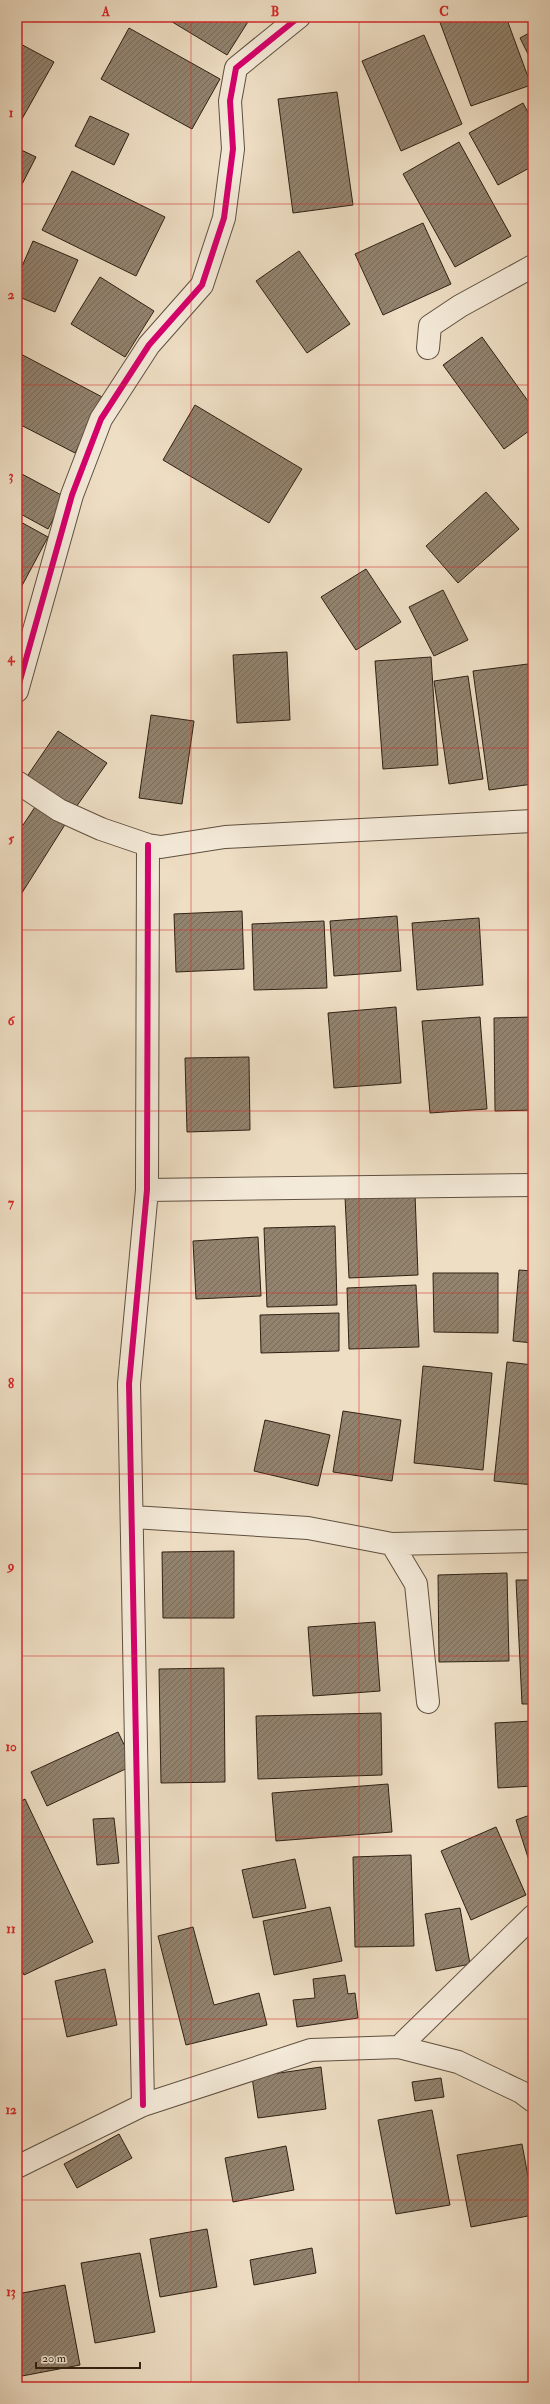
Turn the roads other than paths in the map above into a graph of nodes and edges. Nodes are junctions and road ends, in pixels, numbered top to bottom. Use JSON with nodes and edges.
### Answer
{"nodes":[{"id":1,"x":299,"y":17,"type":"edge"},
{"id":2,"x":533,"y":266,"type":"edge"},
{"id":3,"x":428,"y":348,"type":"dead end"},
{"id":4,"x":17,"y":691,"type":"edge"},
{"id":5,"x":17,"y":782,"type":"edge"},
{"id":6,"x":533,"y":821,"type":"edge"},
{"id":7,"x":148,"y":845,"type":"junction"},
{"id":8,"x":533,"y":1185,"type":"edge"},
{"id":9,"x":147,"y":1190,"type":"junction"},
{"id":10,"x":133,"y":1517,"type":"junction"},
{"id":11,"x":533,"y":1540,"type":"edge"},
{"id":12,"x":392,"y":1544,"type":"junction"},
{"id":13,"x":428,"y":1702,"type":"dead end"},
{"id":14,"x":533,"y":1916,"type":"edge"},
{"id":15,"x":399,"y":2047,"type":"junction"},
{"id":16,"x":533,"y":2101,"type":"edge"},
{"id":17,"x":144,"y":2105,"type":"junction"},
{"id":18,"x":17,"y":2167,"type":"edge"}],
"edges":[{"from":1,"to":4,"type":"street"},
{"from":2,"to":3,"type":"street"},
{"from":5,"to":7,"type":"street"},
{"from":6,"to":7,"type":"street"},
{"from":7,"to":9,"type":"street"},
{"from":8,"to":9,"type":"street"},
{"from":9,"to":10,"type":"street"},
{"from":10,"to":12,"type":"street"},
{"from":10,"to":17,"type":"street"},
{"from":11,"to":12,"type":"street"},
{"from":12,"to":13,"type":"street"},
{"from":14,"to":15,"type":"street"},
{"from":15,"to":16,"type":"street"},
{"from":15,"to":17,"type":"street"},
{"from":17,"to":18,"type":"street"}]}
